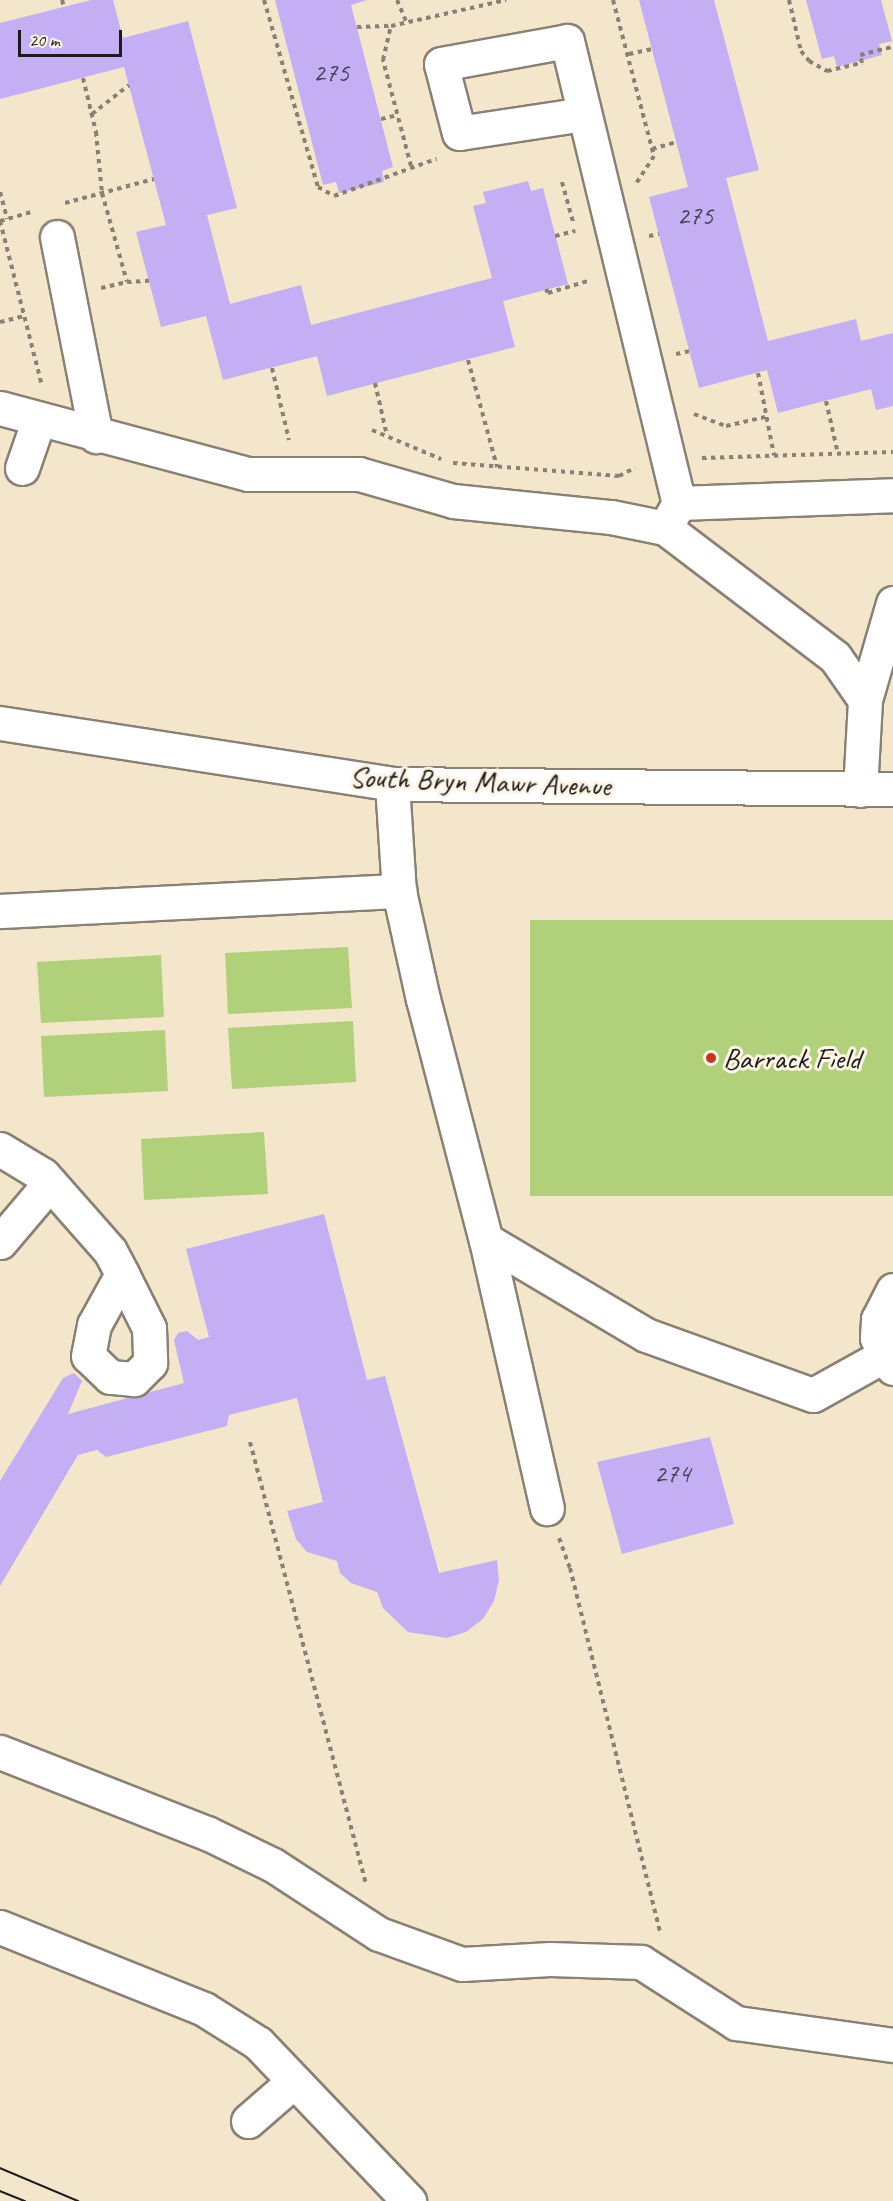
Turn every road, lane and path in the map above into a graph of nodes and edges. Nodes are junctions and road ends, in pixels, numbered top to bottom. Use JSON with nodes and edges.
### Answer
{"nodes":[{"id":1,"x":62,"y":0,"type":"edge"},
{"id":2,"x":264,"y":0,"type":"edge"},
{"id":3,"x":397,"y":0,"type":"edge"},
{"id":4,"x":613,"y":0,"type":"edge"},
{"id":5,"x":789,"y":0,"type":"edge"},
{"id":6,"x":64,"y":7,"type":"dead end"},
{"id":7,"x":407,"y":23,"type":"dead end"},
{"id":8,"x":391,"y":26,"type":"dead end"},
{"id":9,"x":357,"y":27,"type":"dead end"},
{"id":10,"x":893,"y":47,"type":"edge"},
{"id":11,"x":652,"y":49,"type":"dead end"},
{"id":12,"x":629,"y":54,"type":"junction"},
{"id":13,"x":83,"y":78,"type":"dead end"},
{"id":14,"x":129,"y":85,"type":"dead end"},
{"id":15,"x":92,"y":114,"type":"junction"},
{"id":16,"x":584,"y":114,"type":"dead end"},
{"id":17,"x":398,"y":115,"type":"dead end"},
{"id":18,"x":381,"y":119,"type":"dead end"},
{"id":19,"x":676,"y":142,"type":"dead end"},
{"id":20,"x":652,"y":149,"type":"junction"},
{"id":21,"x":446,"y":156,"type":"dead end"},
{"id":22,"x":154,"y":179,"type":"dead end"},
{"id":23,"x":633,"y":188,"type":"dead end"},
{"id":24,"x":0,"y":192,"type":"edge"},
{"id":25,"x":102,"y":193,"type":"junction"},
{"id":26,"x":60,"y":205,"type":"dead end"},
{"id":27,"x":39,"y":210,"type":"dead end"},
{"id":28,"x":7,"y":219,"type":"junction"},
{"id":29,"x":0,"y":221,"type":"edge"},
{"id":30,"x":643,"y":227,"type":"dead end"},
{"id":31,"x":575,"y":231,"type":"dead end"},
{"id":32,"x":555,"y":236,"type":"dead end"},
{"id":33,"x":57,"y":237,"type":"dead end"},
{"id":34,"x":648,"y":248,"type":"dead end"},
{"id":35,"x":149,"y":281,"type":"dead end"},
{"id":36,"x":588,"y":281,"type":"dead end"},
{"id":37,"x":546,"y":289,"type":"dead end"},
{"id":38,"x":24,"y":316,"type":"junction"},
{"id":39,"x":0,"y":322,"type":"edge"},
{"id":40,"x":673,"y":343,"type":"dead end"},
{"id":41,"x":690,"y":351,"type":"dead end"},
{"id":42,"x":675,"y":354,"type":"junction"},
{"id":43,"x":468,"y":360,"type":"dead end"},
{"id":44,"x":678,"y":364,"type":"dead end"},
{"id":45,"x":272,"y":368,"type":"dead end"},
{"id":46,"x":758,"y":373,"type":"dead end"},
{"id":47,"x":375,"y":383,"type":"dead end"},
{"id":48,"x":826,"y":401,"type":"dead end"},
{"id":49,"x":0,"y":408,"type":"edge"},
{"id":50,"x":690,"y":413,"type":"dead end"},
{"id":51,"x":765,"y":417,"type":"junction"},
{"id":52,"x":46,"y":422,"type":"junction"},
{"id":53,"x":372,"y":430,"type":"dead end"},
{"id":54,"x":96,"y":436,"type":"junction"},
{"id":55,"x":388,"y":437,"type":"junction"},
{"id":56,"x":893,"y":452,"type":"edge"},
{"id":57,"x":838,"y":454,"type":"junction"},
{"id":58,"x":774,"y":455,"type":"junction"},
{"id":59,"x":669,"y":462,"type":"junction"},
{"id":60,"x":497,"y":467,"type":"junction"},
{"id":61,"x":22,"y":468,"type":"dead end"},
{"id":62,"x":297,"y":472,"type":"junction"},
{"id":63,"x":893,"y":495,"type":"edge"},
{"id":64,"x":672,"y":516,"type":"junction"},
{"id":65,"x":893,"y":603,"type":"edge"},
{"id":66,"x":865,"y":700,"type":"junction"},
{"id":67,"x":0,"y":723,"type":"edge"},
{"id":68,"x":392,"y":784,"type":"junction"},
{"id":69,"x":893,"y":789,"type":"edge"},
{"id":70,"x":860,"y":790,"type":"junction"},
{"id":71,"x":399,"y":891,"type":"junction"},
{"id":72,"x":0,"y":911,"type":"edge"},
{"id":73,"x":0,"y":1149,"type":"edge"},
{"id":74,"x":50,"y":1183,"type":"junction"},
{"id":75,"x":486,"y":1240,"type":"junction"},
{"id":76,"x":0,"y":1242,"type":"edge"},
{"id":77,"x":122,"y":1274,"type":"dead end"},
{"id":78,"x":893,"y":1290,"type":"edge"},
{"id":79,"x":888,"y":1362,"type":"edge"},
{"id":80,"x":250,"y":1442,"type":"dead end"},
{"id":81,"x":547,"y":1508,"type":"joint"},
{"id":82,"x":0,"y":1752,"type":"edge"},
{"id":83,"x":0,"y":1927,"type":"edge"},
{"id":84,"x":379,"y":1934,"type":"junction"},
{"id":85,"x":673,"y":1982,"type":"junction"},
{"id":86,"x":893,"y":2045,"type":"edge"},
{"id":87,"x":294,"y":2082,"type":"junction"},
{"id":88,"x":248,"y":2121,"type":"dead end"},
{"id":89,"x":410,"y":2201,"type":"edge"}],
"edges":[{"from":1,"to":6,"type":"path"},
{"from":2,"to":21,"type":"path"},
{"from":3,"to":7,"type":"path"},
{"from":4,"to":12,"type":"path"},
{"from":5,"to":10,"type":"path"},
{"from":8,"to":9,"type":"path"},
{"from":11,"to":12,"type":"path"},
{"from":12,"to":20,"type":"path"},
{"from":13,"to":15,"type":"path"},
{"from":14,"to":15,"type":"path"},
{"from":15,"to":25,"type":"path"},
{"from":16,"to":59,"type":"main road"},
{"from":17,"to":18,"type":"path"},
{"from":19,"to":20,"type":"path"},
{"from":20,"to":23,"type":"path"},
{"from":22,"to":25,"type":"path"},
{"from":24,"to":28,"type":"path"},
{"from":25,"to":26,"type":"path"},
{"from":25,"to":35,"type":"path"},
{"from":27,"to":28,"type":"path"},
{"from":28,"to":29,"type":"path"},
{"from":29,"to":38,"type":"path"},
{"from":30,"to":34,"type":"path"},
{"from":31,"to":32,"type":"path"},
{"from":33,"to":54,"type":"main road"},
{"from":36,"to":37,"type":"path"},
{"from":38,"to":39,"type":"path"},
{"from":38,"to":52,"type":"path"},
{"from":40,"to":42,"type":"path"},
{"from":41,"to":42,"type":"path"},
{"from":42,"to":44,"type":"path"},
{"from":43,"to":60,"type":"path"},
{"from":45,"to":62,"type":"path"},
{"from":46,"to":51,"type":"path"},
{"from":47,"to":55,"type":"path"},
{"from":48,"to":57,"type":"path"},
{"from":49,"to":52,"type":"main road"},
{"from":50,"to":51,"type":"path"},
{"from":51,"to":58,"type":"path"},
{"from":52,"to":54,"type":"main road"},
{"from":52,"to":61,"type":"main road"},
{"from":53,"to":55,"type":"path"},
{"from":54,"to":62,"type":"main road"},
{"from":55,"to":60,"type":"path"},
{"from":56,"to":57,"type":"path"},
{"from":57,"to":58,"type":"path"},
{"from":58,"to":59,"type":"path"},
{"from":59,"to":60,"type":"path"},
{"from":59,"to":64,"type":"main road"},
{"from":62,"to":64,"type":"main road"},
{"from":63,"to":64,"type":"main road"},
{"from":64,"to":66,"type":"main road"},
{"from":65,"to":66,"type":"main road"},
{"from":66,"to":70,"type":"main road"},
{"from":67,"to":68,"type":"main road","name":"South Bryn Mawr Avenue"},
{"from":68,"to":70,"type":"main road","name":"South Bryn Mawr Avenue"},
{"from":68,"to":71,"type":"main road"},
{"from":69,"to":70,"type":"main road","name":"South Bryn Mawr Avenue"},
{"from":71,"to":72,"type":"main road"},
{"from":71,"to":75,"type":"main road"},
{"from":73,"to":74,"type":"main road"},
{"from":74,"to":76,"type":"main road"},
{"from":74,"to":77,"type":"main road"},
{"from":75,"to":79,"type":"main road"},
{"from":75,"to":81,"type":"main road"},
{"from":78,"to":79,"type":"main road"},
{"from":80,"to":84,"type":"path"},
{"from":81,"to":85,"type":"path"},
{"from":82,"to":84,"type":"main road"},
{"from":83,"to":87,"type":"main road"},
{"from":84,"to":85,"type":"main road"},
{"from":85,"to":86,"type":"main road"},
{"from":87,"to":88,"type":"main road"},
{"from":87,"to":89,"type":"main road"}]}
